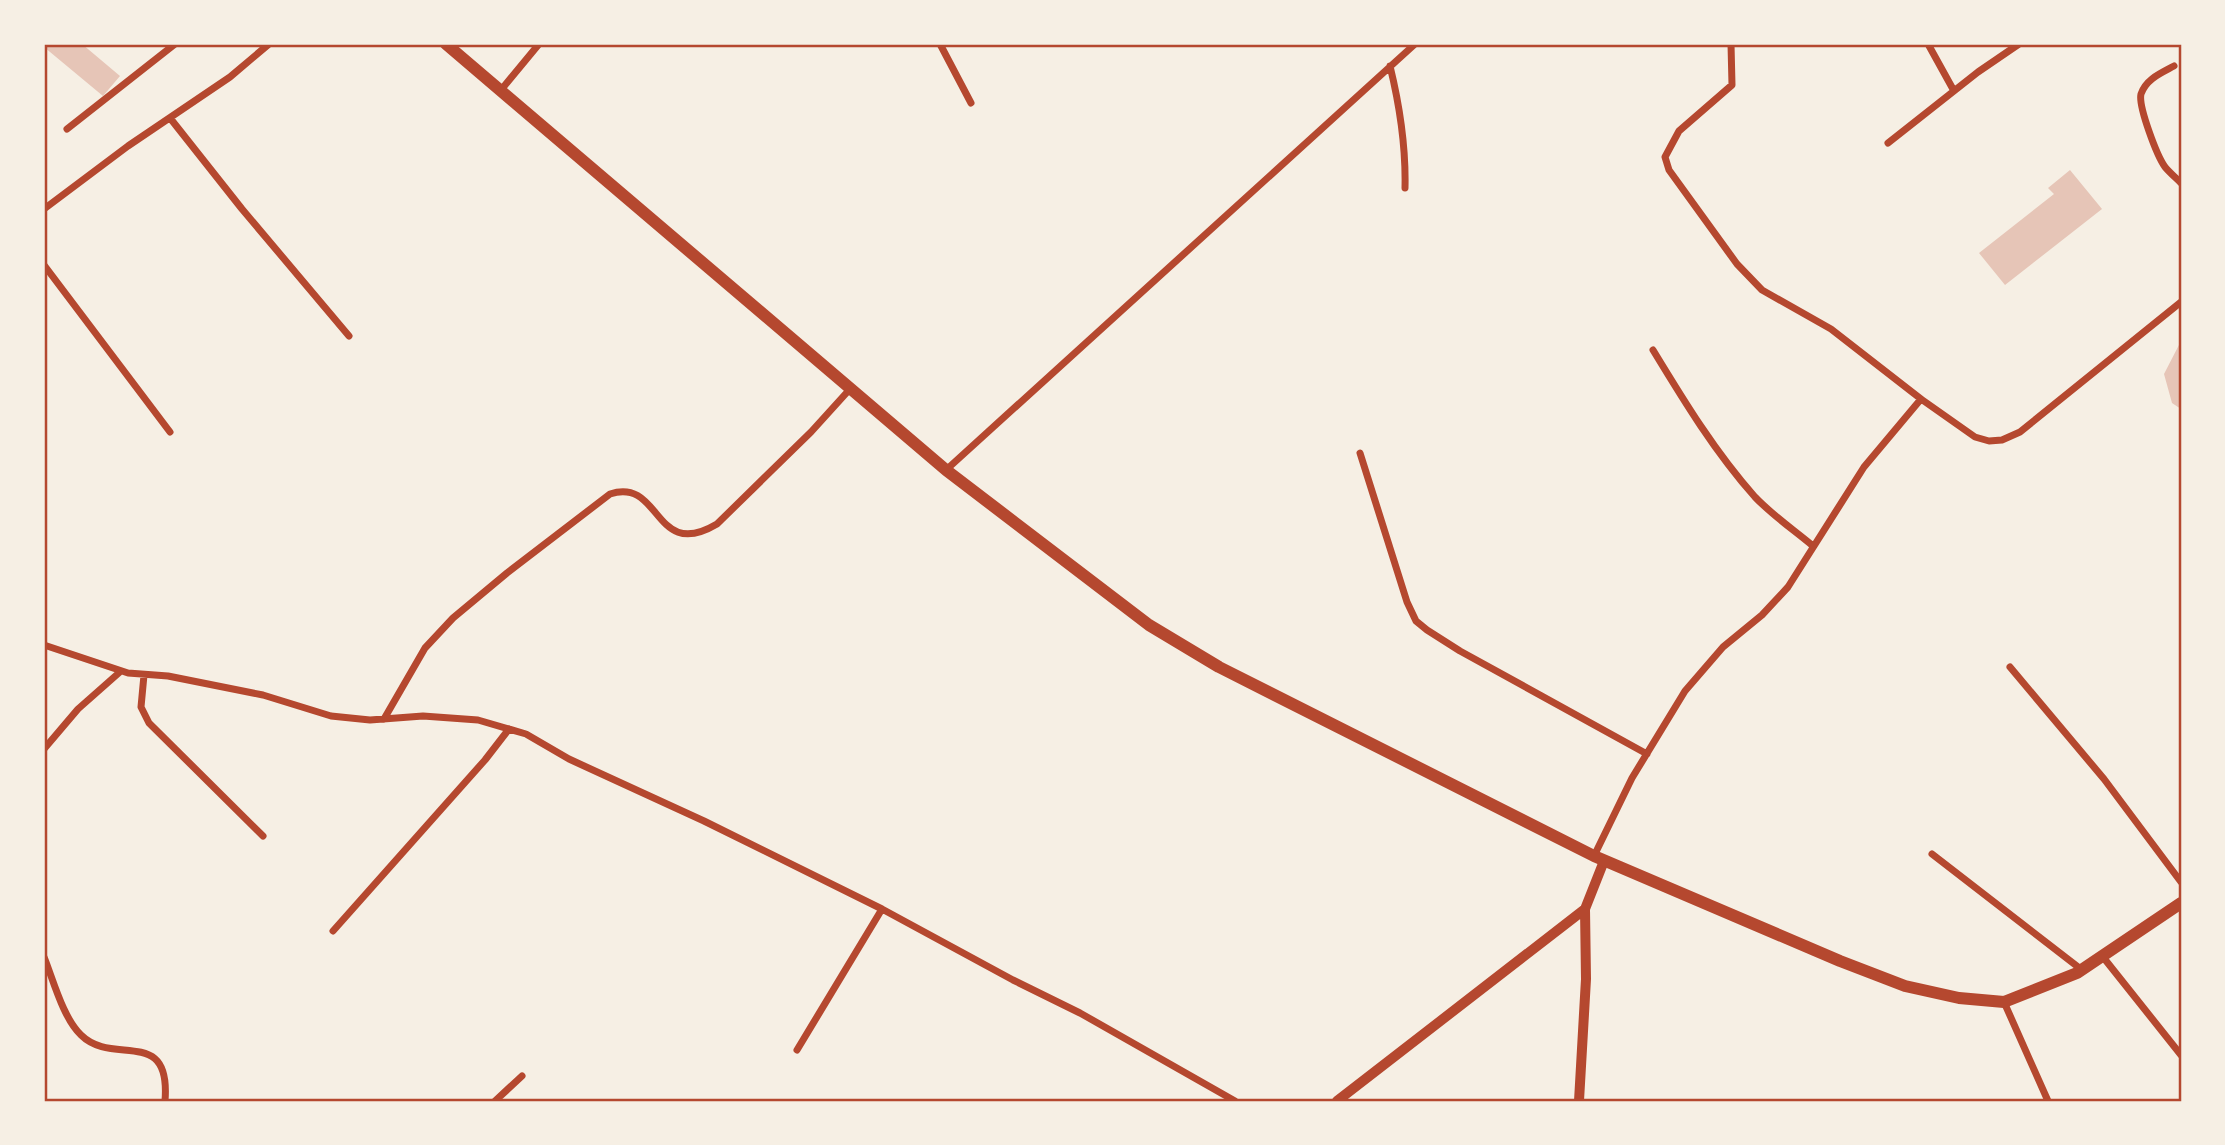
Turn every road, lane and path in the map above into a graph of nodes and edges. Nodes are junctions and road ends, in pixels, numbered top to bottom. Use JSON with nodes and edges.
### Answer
{"nodes":[{"id":1,"x":174,"y":44,"type":"edge"},
{"id":2,"x":269,"y":44,"type":"edge"},
{"id":3,"x":446,"y":44,"type":"edge"},
{"id":4,"x":539,"y":44,"type":"edge"},
{"id":5,"x":940,"y":44,"type":"edge"},
{"id":6,"x":1415,"y":44,"type":"edge"},
{"id":7,"x":1731,"y":44,"type":"edge"},
{"id":8,"x":1928,"y":44,"type":"edge"},
{"id":9,"x":2019,"y":44,"type":"edge"},
{"id":10,"x":1390,"y":66,"type":"junction"},
{"id":11,"x":2174,"y":66,"type":"dead end"},
{"id":12,"x":501,"y":90,"type":"junction"},
{"id":13,"x":1954,"y":91,"type":"junction"},
{"id":14,"x":971,"y":103,"type":"dead end"},
{"id":15,"x":170,"y":118,"type":"junction"},
{"id":16,"x":67,"y":130,"type":"dead end"},
{"id":17,"x":1888,"y":143,"type":"dead end"},
{"id":18,"x":2181,"y":183,"type":"edge"},
{"id":19,"x":1405,"y":188,"type":"dead end"},
{"id":20,"x":44,"y":209,"type":"edge"},
{"id":21,"x":44,"y":265,"type":"edge"},
{"id":22,"x":2181,"y":302,"type":"edge"},
{"id":23,"x":349,"y":336,"type":"dead end"},
{"id":24,"x":1653,"y":350,"type":"dead end"},
{"id":25,"x":850,"y":388,"type":"junction"},
{"id":26,"x":1921,"y":399,"type":"junction"},
{"id":27,"x":170,"y":432,"type":"dead end"},
{"id":28,"x":1360,"y":453,"type":"dead end"},
{"id":29,"x":946,"y":470,"type":"junction"},
{"id":30,"x":1813,"y":546,"type":"junction"},
{"id":31,"x":44,"y":645,"type":"edge"},
{"id":32,"x":2010,"y":667,"type":"dead end"},
{"id":33,"x":121,"y":671,"type":"junction"},
{"id":34,"x":144,"y":675,"type":"junction"},
{"id":35,"x":384,"y":719,"type":"junction"},
{"id":36,"x":509,"y":729,"type":"junction"},
{"id":37,"x":44,"y":749,"type":"edge"},
{"id":38,"x":1647,"y":754,"type":"junction"},
{"id":39,"x":263,"y":836,"type":"dead end"},
{"id":40,"x":1932,"y":854,"type":"dead end"},
{"id":41,"x":1599,"y":859,"type":"junction"},
{"id":42,"x":2181,"y":882,"type":"edge"},
{"id":43,"x":2181,"y":904,"type":"edge"},
{"id":44,"x":883,"y":909,"type":"junction"},
{"id":45,"x":1585,"y":909,"type":"junction"},
{"id":46,"x":333,"y":932,"type":"dead end"},
{"id":47,"x":44,"y":957,"type":"edge"},
{"id":48,"x":2103,"y":957,"type":"junction"},
{"id":49,"x":2082,"y":970,"type":"junction"},
{"id":50,"x":2004,"y":1002,"type":"junction"},
{"id":51,"x":797,"y":1050,"type":"dead end"},
{"id":52,"x":2181,"y":1055,"type":"edge"},
{"id":53,"x":522,"y":1076,"type":"dead end"},
{"id":54,"x":165,"y":1101,"type":"edge"},
{"id":55,"x":495,"y":1101,"type":"edge"},
{"id":56,"x":1235,"y":1101,"type":"edge"},
{"id":57,"x":1337,"y":1101,"type":"edge"},
{"id":58,"x":1579,"y":1101,"type":"edge"},
{"id":59,"x":2048,"y":1101,"type":"edge"}],
"edges":[{"from":1,"to":16,"type":"street"},
{"from":2,"to":15,"type":"street"},
{"from":3,"to":12,"type":"main road"},
{"from":4,"to":12,"type":"street"},
{"from":5,"to":14,"type":"street"},
{"from":6,"to":10,"type":"street"},
{"from":7,"to":26,"type":"street"},
{"from":8,"to":13,"type":"street"},
{"from":9,"to":13,"type":"street"},
{"from":10,"to":19,"type":"street"},
{"from":10,"to":29,"type":"street"},
{"from":11,"to":18,"type":"street"},
{"from":12,"to":25,"type":"main road"},
{"from":13,"to":17,"type":"street"},
{"from":15,"to":20,"type":"street"},
{"from":15,"to":23,"type":"street"},
{"from":21,"to":27,"type":"street"},
{"from":22,"to":26,"type":"street"},
{"from":24,"to":30,"type":"street"},
{"from":25,"to":29,"type":"main road"},
{"from":25,"to":35,"type":"street"},
{"from":26,"to":30,"type":"street"},
{"from":28,"to":38,"type":"street"},
{"from":29,"to":41,"type":"main road"},
{"from":30,"to":38,"type":"street"},
{"from":31,"to":33,"type":"street"},
{"from":32,"to":42,"type":"street"},
{"from":33,"to":34,"type":"street"},
{"from":33,"to":37,"type":"street"},
{"from":34,"to":35,"type":"street"},
{"from":34,"to":39,"type":"street"},
{"from":35,"to":36,"type":"street"},
{"from":36,"to":44,"type":"street"},
{"from":36,"to":46,"type":"street"},
{"from":38,"to":41,"type":"street"},
{"from":40,"to":49,"type":"street"},
{"from":41,"to":45,"type":"street"},
{"from":41,"to":50,"type":"main road"},
{"from":43,"to":48,"type":"main road"},
{"from":44,"to":51,"type":"street"},
{"from":44,"to":56,"type":"street"},
{"from":45,"to":57,"type":"street"},
{"from":45,"to":58,"type":"street"},
{"from":47,"to":54,"type":"street"},
{"from":48,"to":49,"type":"main road"},
{"from":48,"to":52,"type":"street"},
{"from":49,"to":50,"type":"main road"},
{"from":50,"to":59,"type":"street"},
{"from":53,"to":55,"type":"street"}]}
